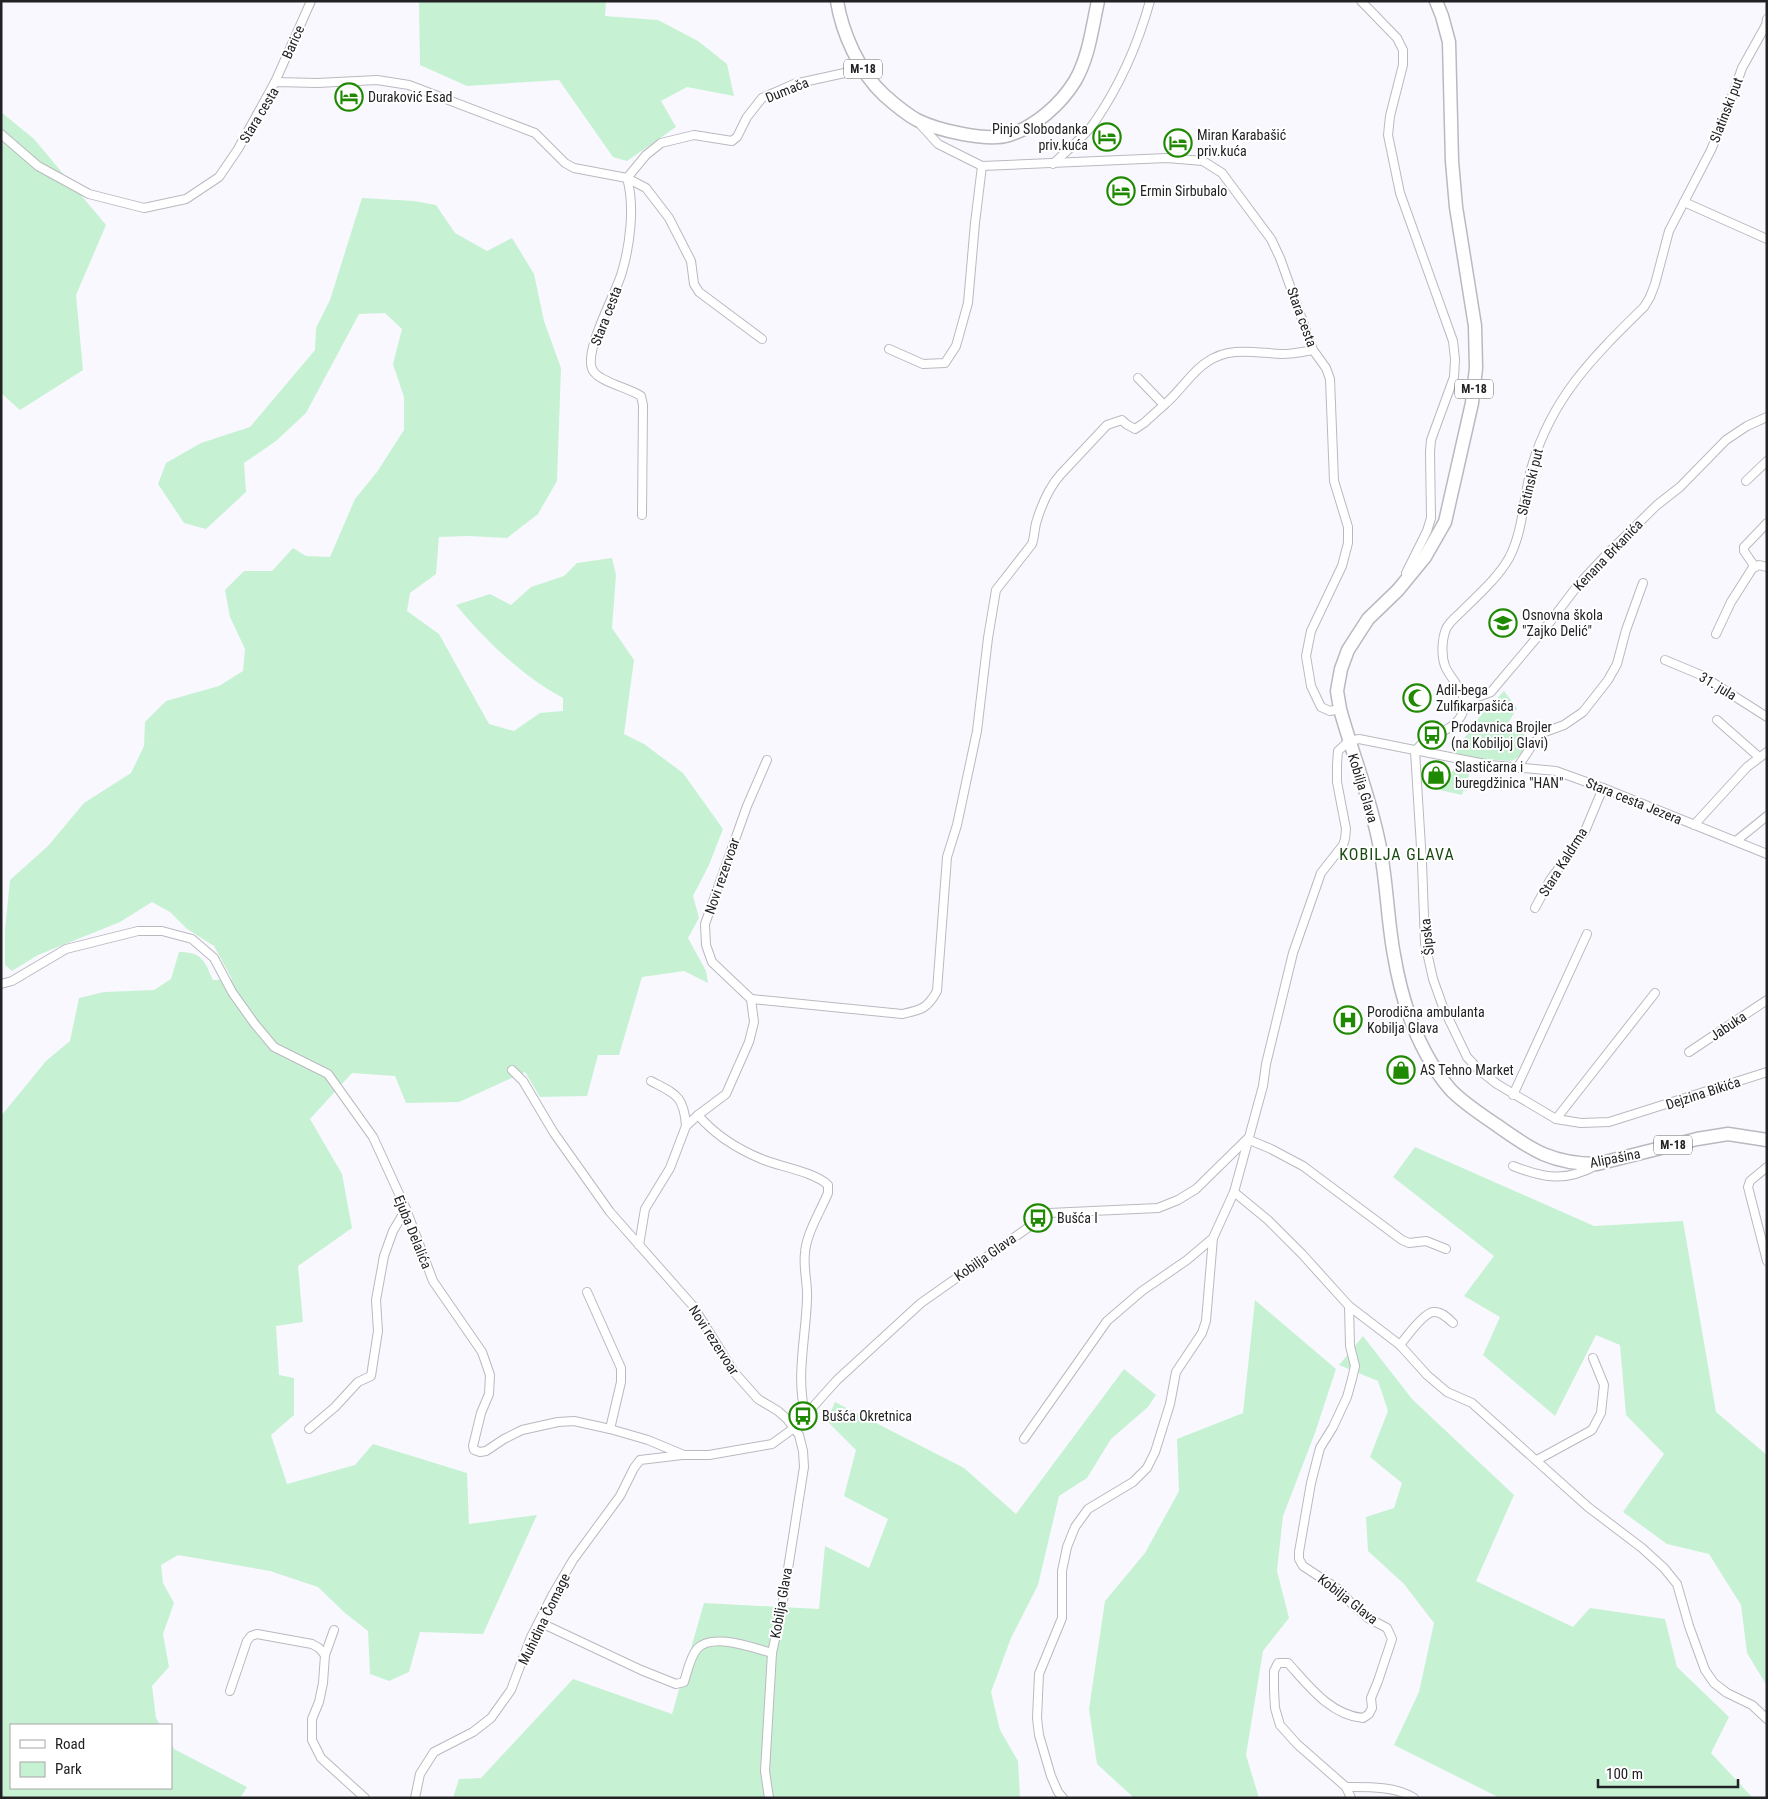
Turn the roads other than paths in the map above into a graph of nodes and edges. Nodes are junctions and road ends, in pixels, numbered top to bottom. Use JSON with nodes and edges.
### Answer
{"nodes":[{"id":1,"x":311,"y":1,"type":"edge"},
{"id":2,"x":837,"y":1,"type":"edge"},
{"id":3,"x":1098,"y":1,"type":"edge"},
{"id":4,"x":1150,"y":1,"type":"edge"},
{"id":5,"x":1361,"y":1,"type":"edge"},
{"id":6,"x":1436,"y":1,"type":"edge"},
{"id":7,"x":1766,"y":23,"type":"edge"},
{"id":8,"x":863,"y":69,"type":"junction"},
{"id":9,"x":275,"y":82,"type":"junction"},
{"id":10,"x":916,"y":120,"type":"junction"},
{"id":11,"x":1,"y":134,"type":"edge"},
{"id":12,"x":1053,"y":164,"type":"junction"},
{"id":13,"x":982,"y":166,"type":"junction"},
{"id":14,"x":627,"y":178,"type":"junction"},
{"id":15,"x":1684,"y":202,"type":"junction"},
{"id":16,"x":1767,"y":238,"type":"edge"},
{"id":17,"x":762,"y":339,"type":"dead end"},
{"id":18,"x":889,"y":349,"type":"dead end"},
{"id":19,"x":1313,"y":350,"type":"junction"},
{"id":20,"x":1138,"y":378,"type":"dead end"},
{"id":21,"x":1164,"y":405,"type":"junction"},
{"id":22,"x":1766,"y":417,"type":"edge"},
{"id":23,"x":1767,"y":427,"type":"edge"},
{"id":24,"x":1767,"y":461,"type":"edge"},
{"id":25,"x":1746,"y":482,"type":"dead end"},
{"id":26,"x":642,"y":515,"type":"dead end"},
{"id":27,"x":1767,"y":523,"type":"edge"},
{"id":28,"x":1767,"y":567,"type":"edge"},
{"id":29,"x":1755,"y":568,"type":"junction"},
{"id":30,"x":1643,"y":583,"type":"dead end"},
{"id":31,"x":1398,"y":590,"type":"junction"},
{"id":32,"x":1716,"y":634,"type":"dead end"},
{"id":33,"x":1666,"y":660,"type":"dead end"},
{"id":34,"x":1464,"y":702,"type":"junction"},
{"id":35,"x":1340,"y":709,"type":"junction"},
{"id":36,"x":1767,"y":717,"type":"edge"},
{"id":37,"x":1717,"y":720,"type":"dead end"},
{"id":38,"x":1349,"y":741,"type":"junction"},
{"id":39,"x":1415,"y":751,"type":"junction"},
{"id":40,"x":1767,"y":752,"type":"edge"},
{"id":41,"x":1760,"y":757,"type":"junction"},
{"id":42,"x":767,"y":760,"type":"dead end"},
{"id":43,"x":1517,"y":768,"type":"junction"},
{"id":44,"x":1603,"y":788,"type":"junction"},
{"id":45,"x":1767,"y":816,"type":"edge"},
{"id":46,"x":1694,"y":825,"type":"junction"},
{"id":47,"x":1736,"y":841,"type":"junction"},
{"id":48,"x":1767,"y":854,"type":"edge"},
{"id":49,"x":1535,"y":908,"type":"dead end"},
{"id":50,"x":1587,"y":934,"type":"dead end"},
{"id":51,"x":1,"y":984,"type":"edge"},
{"id":52,"x":1655,"y":993,"type":"dead end"},
{"id":53,"x":751,"y":999,"type":"junction"},
{"id":54,"x":1767,"y":1000,"type":"edge"},
{"id":55,"x":1689,"y":1052,"type":"dead end"},
{"id":56,"x":512,"y":1070,"type":"dead end"},
{"id":57,"x":1767,"y":1072,"type":"edge"},
{"id":58,"x":651,"y":1080,"type":"dead end"},
{"id":59,"x":1513,"y":1095,"type":"junction"},
{"id":60,"x":1638,"y":1113,"type":"joint"},
{"id":61,"x":698,"y":1115,"type":"junction"},
{"id":62,"x":1556,"y":1119,"type":"junction"},
{"id":63,"x":686,"y":1126,"type":"junction"},
{"id":64,"x":1248,"y":1140,"type":"junction"},
{"id":65,"x":1767,"y":1140,"type":"edge"},
{"id":66,"x":1580,"y":1164,"type":"joint"},
{"id":67,"x":1598,"y":1164,"type":"junction"},
{"id":68,"x":1513,"y":1166,"type":"dead end"},
{"id":69,"x":1767,"y":1167,"type":"edge"},
{"id":70,"x":1234,"y":1192,"type":"junction"},
{"id":71,"x":406,"y":1209,"type":"junction"},
{"id":72,"x":1213,"y":1238,"type":"junction"},
{"id":73,"x":639,"y":1244,"type":"junction"},
{"id":74,"x":1446,"y":1249,"type":"dead end"},
{"id":75,"x":1767,"y":1261,"type":"edge"},
{"id":76,"x":587,"y":1292,"type":"dead end"},
{"id":77,"x":1349,"y":1306,"type":"junction"},
{"id":78,"x":1453,"y":1323,"type":"dead end"},
{"id":79,"x":1400,"y":1345,"type":"junction"},
{"id":80,"x":1593,"y":1358,"type":"dead end"},
{"id":81,"x":806,"y":1416,"type":"junction"},
{"id":82,"x":794,"y":1428,"type":"junction"},
{"id":83,"x":309,"y":1429,"type":"dead end"},
{"id":84,"x":610,"y":1429,"type":"junction"},
{"id":85,"x":1024,"y":1439,"type":"dead end"},
{"id":86,"x":684,"y":1455,"type":"junction"},
{"id":87,"x":1537,"y":1460,"type":"junction"},
{"id":88,"x":539,"y":1622,"type":"junction"},
{"id":89,"x":334,"y":1630,"type":"dead end"},
{"id":90,"x":772,"y":1653,"type":"junction"},
{"id":91,"x":325,"y":1655,"type":"junction"},
{"id":92,"x":230,"y":1691,"type":"dead end"},
{"id":93,"x":1767,"y":1719,"type":"edge"},
{"id":94,"x":1346,"y":1787,"type":"junction"},
{"id":95,"x":365,"y":1798,"type":"edge"},
{"id":96,"x":415,"y":1798,"type":"edge"},
{"id":97,"x":768,"y":1798,"type":"edge"},
{"id":98,"x":1063,"y":1798,"type":"edge"},
{"id":99,"x":1351,"y":1798,"type":"edge"},
{"id":100,"x":1414,"y":1798,"type":"edge"}],
"edges":[{"from":1,"to":9,"type":"street","name":"Barice"},
{"from":2,"to":8,"type":"main road","number":"M-18"},
{"from":3,"to":10,"type":"main road","number":"M-18"},
{"from":4,"to":12,"type":"street"},
{"from":5,"to":31,"type":"street"},
{"from":6,"to":31,"type":"main road","number":"M-18"},
{"from":7,"to":15,"type":"street","name":"Slatinski put"},
{"from":8,"to":10,"type":"main road","number":"M-18"},
{"from":8,"to":14,"type":"street","name":"Dumača"},
{"from":9,"to":11,"type":"street","name":"Stara cesta"},
{"from":9,"to":14,"type":"street","name":"Stara cesta"},
{"from":10,"to":13,"type":"street","name":"Stara cesta"},
{"from":12,"to":13,"type":"street","name":"Stara cesta"},
{"from":12,"to":19,"type":"street","name":"Stara cesta"},
{"from":13,"to":18,"type":"street"},
{"from":14,"to":17,"type":"street","name":"Stara cesta"},
{"from":14,"to":26,"type":"street","name":"Stara cesta"},
{"from":15,"to":16,"type":"street"},
{"from":15,"to":34,"type":"street","name":"Slatinski put"},
{"from":19,"to":21,"type":"street"},
{"from":19,"to":35,"type":"street","name":"Stara cesta"},
{"from":20,"to":21,"type":"street"},
{"from":21,"to":53,"type":"street"},
{"from":22,"to":23,"type":"street","name":"Kenana Brkanića"},
{"from":22,"to":34,"type":"street","name":"Kenana Brkanića"},
{"from":24,"to":25,"type":"street"},
{"from":27,"to":29,"type":"street"},
{"from":28,"to":29,"type":"street"},
{"from":29,"to":32,"type":"street"},
{"from":30,"to":43,"type":"street"},
{"from":31,"to":35,"type":"main road","number":"M-18"},
{"from":33,"to":36,"type":"street","name":"31. jula"},
{"from":34,"to":39,"type":"street"},
{"from":35,"to":38,"type":"main road","number":"M-18"},
{"from":37,"to":41,"type":"street"},
{"from":38,"to":39,"type":"street","name":"Stara cesta Jezera"},
{"from":38,"to":64,"type":"street","name":"Kobilja Glava"},
{"from":38,"to":66,"type":"main road","name":"Kobilja Glava","number":"M-18"},
{"from":39,"to":43,"type":"street","name":"Stara cesta Jezera"},
{"from":39,"to":59,"type":"street","name":"Šipska"},
{"from":40,"to":41,"type":"street"},
{"from":41,"to":46,"type":"street"},
{"from":42,"to":53,"type":"street","name":"Novi rezervoar"},
{"from":43,"to":44,"type":"street","name":"Stara cesta Jezera"},
{"from":44,"to":46,"type":"street","name":"Stara cesta Jezera"},
{"from":44,"to":49,"type":"street","name":"Stara Kaldrma"},
{"from":45,"to":47,"type":"street"},
{"from":46,"to":47,"type":"street","name":"Stara cesta Jezera"},
{"from":47,"to":48,"type":"street","name":"Stara cesta Jezera"},
{"from":50,"to":59,"type":"street"},
{"from":51,"to":71,"type":"street","name":"Ejuba Delalića"},
{"from":52,"to":62,"type":"street"},
{"from":53,"to":61,"type":"street"},
{"from":54,"to":55,"type":"street","name":"Jabuka"},
{"from":56,"to":73,"type":"street","name":"Novi rezervoar"},
{"from":57,"to":60,"type":"street","name":"Dejzina Bikića"},
{"from":58,"to":63,"type":"street"},
{"from":59,"to":62,"type":"street","name":"Šipska"},
{"from":60,"to":62,"type":"street","name":"Šipska"},
{"from":61,"to":63,"type":"street"},
{"from":61,"to":81,"type":"street"},
{"from":63,"to":73,"type":"street"},
{"from":64,"to":70,"type":"street","name":"Kobilja Glava"},
{"from":64,"to":74,"type":"street"},
{"from":64,"to":81,"type":"street","name":"Kobilja Glava"},
{"from":65,"to":67,"type":"main road","name":"Alipašina","number":"M-18"},
{"from":66,"to":67,"type":"main road","name":"Alipašina","number":"M-18"},
{"from":67,"to":68,"type":"street"},
{"from":69,"to":75,"type":"street"},
{"from":70,"to":72,"type":"street","name":"Kobilja Glava"},
{"from":70,"to":77,"type":"street"},
{"from":71,"to":83,"type":"street"},
{"from":71,"to":84,"type":"street","name":"Ejuba Delalića"},
{"from":72,"to":85,"type":"street","name":"Kobilja Glava"},
{"from":72,"to":98,"type":"street","name":"Kobilja Glava"},
{"from":73,"to":82,"type":"street","name":"Novi rezervoar"},
{"from":76,"to":84,"type":"street"},
{"from":77,"to":79,"type":"street"},
{"from":77,"to":94,"type":"street","name":"Kobilja Glava"},
{"from":78,"to":79,"type":"street"},
{"from":79,"to":87,"type":"street"},
{"from":80,"to":87,"type":"street"},
{"from":81,"to":82,"type":"street","name":"Kobilja Glava"},
{"from":82,"to":86,"type":"street","name":"Ejuba Delalića"},
{"from":82,"to":90,"type":"street","name":"Kobilja Glava"},
{"from":84,"to":86,"type":"street","name":"Ejuba Delalića"},
{"from":86,"to":88,"type":"street","name":"Muhidina Čomage"},
{"from":87,"to":93,"type":"street"},
{"from":88,"to":90,"type":"street"},
{"from":88,"to":96,"type":"street","name":"Muhidina Čomage"},
{"from":89,"to":91,"type":"street"},
{"from":90,"to":97,"type":"street","name":"Kobilja Glava"},
{"from":91,"to":92,"type":"street"},
{"from":91,"to":95,"type":"street"},
{"from":94,"to":99,"type":"street"},
{"from":94,"to":100,"type":"street"}]}
